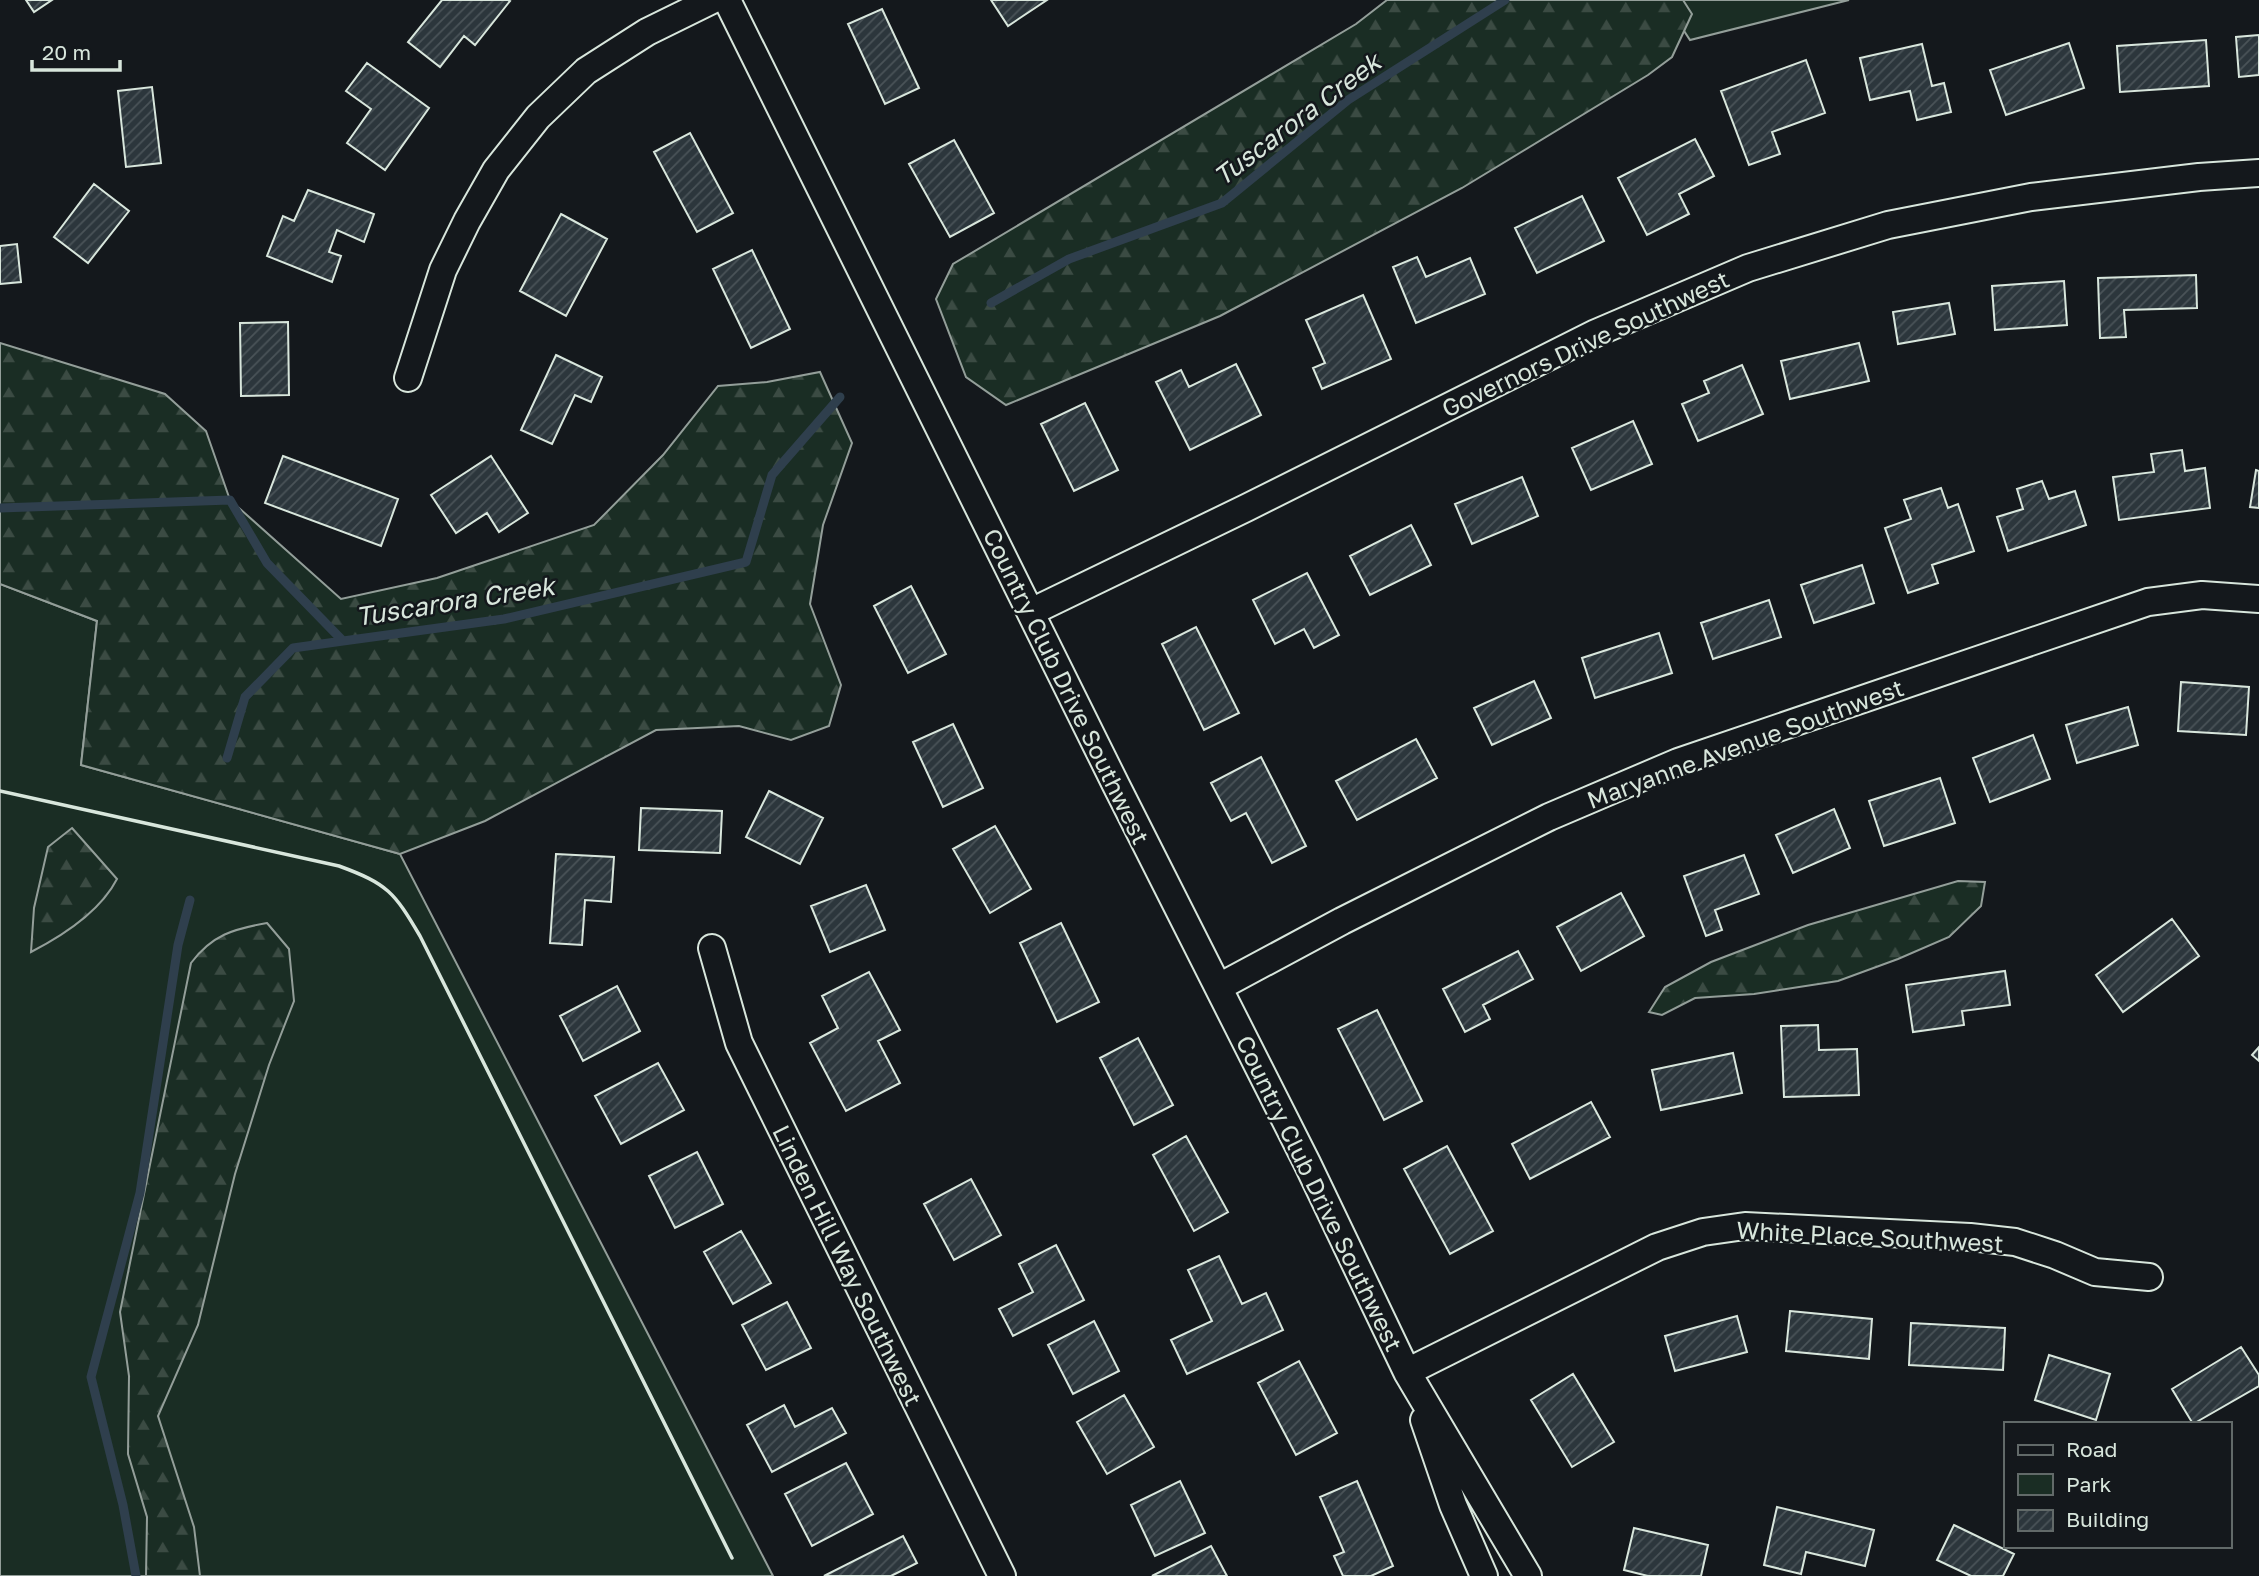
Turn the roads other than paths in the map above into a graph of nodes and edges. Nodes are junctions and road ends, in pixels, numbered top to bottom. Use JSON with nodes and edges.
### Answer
{"nodes":[{"id":1,"x":712,"y":0,"type":"edge"},
{"id":2,"x":727,"y":0,"type":"edge"},
{"id":3,"x":2259,"y":173,"type":"edge"},
{"id":4,"x":408,"y":378,"type":"dead end"},
{"id":5,"x":2259,"y":599,"type":"edge"},
{"id":6,"x":1031,"y":612,"type":"junction"},
{"id":7,"x":712,"y":948,"type":"dead end"},
{"id":8,"x":1219,"y":987,"type":"junction"},
{"id":9,"x":2149,"y":1277,"type":"dead end"},
{"id":10,"x":1407,"y":1372,"type":"junction"},
{"id":11,"x":1002,"y":1576,"type":"edge"},
{"id":12,"x":1484,"y":1576,"type":"edge"},
{"id":13,"x":1528,"y":1576,"type":"edge"}],
"edges":[{"from":1,"to":4,"type":"street"},
{"from":2,"to":6,"type":"street","name":"Country Club Drive Southwest"},
{"from":3,"to":6,"type":"street","name":"Governors Drive Southwest"},
{"from":5,"to":8,"type":"street","name":"Maryanne Avenue Southwest"},
{"from":6,"to":8,"type":"street","name":"Country Club Drive Southwest"},
{"from":7,"to":11,"type":"street","name":"Linden Hill Way Southwest"},
{"from":8,"to":10,"type":"street","name":"Country Club Drive Southwest"},
{"from":9,"to":10,"type":"street","name":"White Place Southwest"},
{"from":10,"to":12,"type":"street","name":"Country Club Drive Southwest"},
{"from":10,"to":13,"type":"street","name":"Country Club Drive Southwest"}]}
